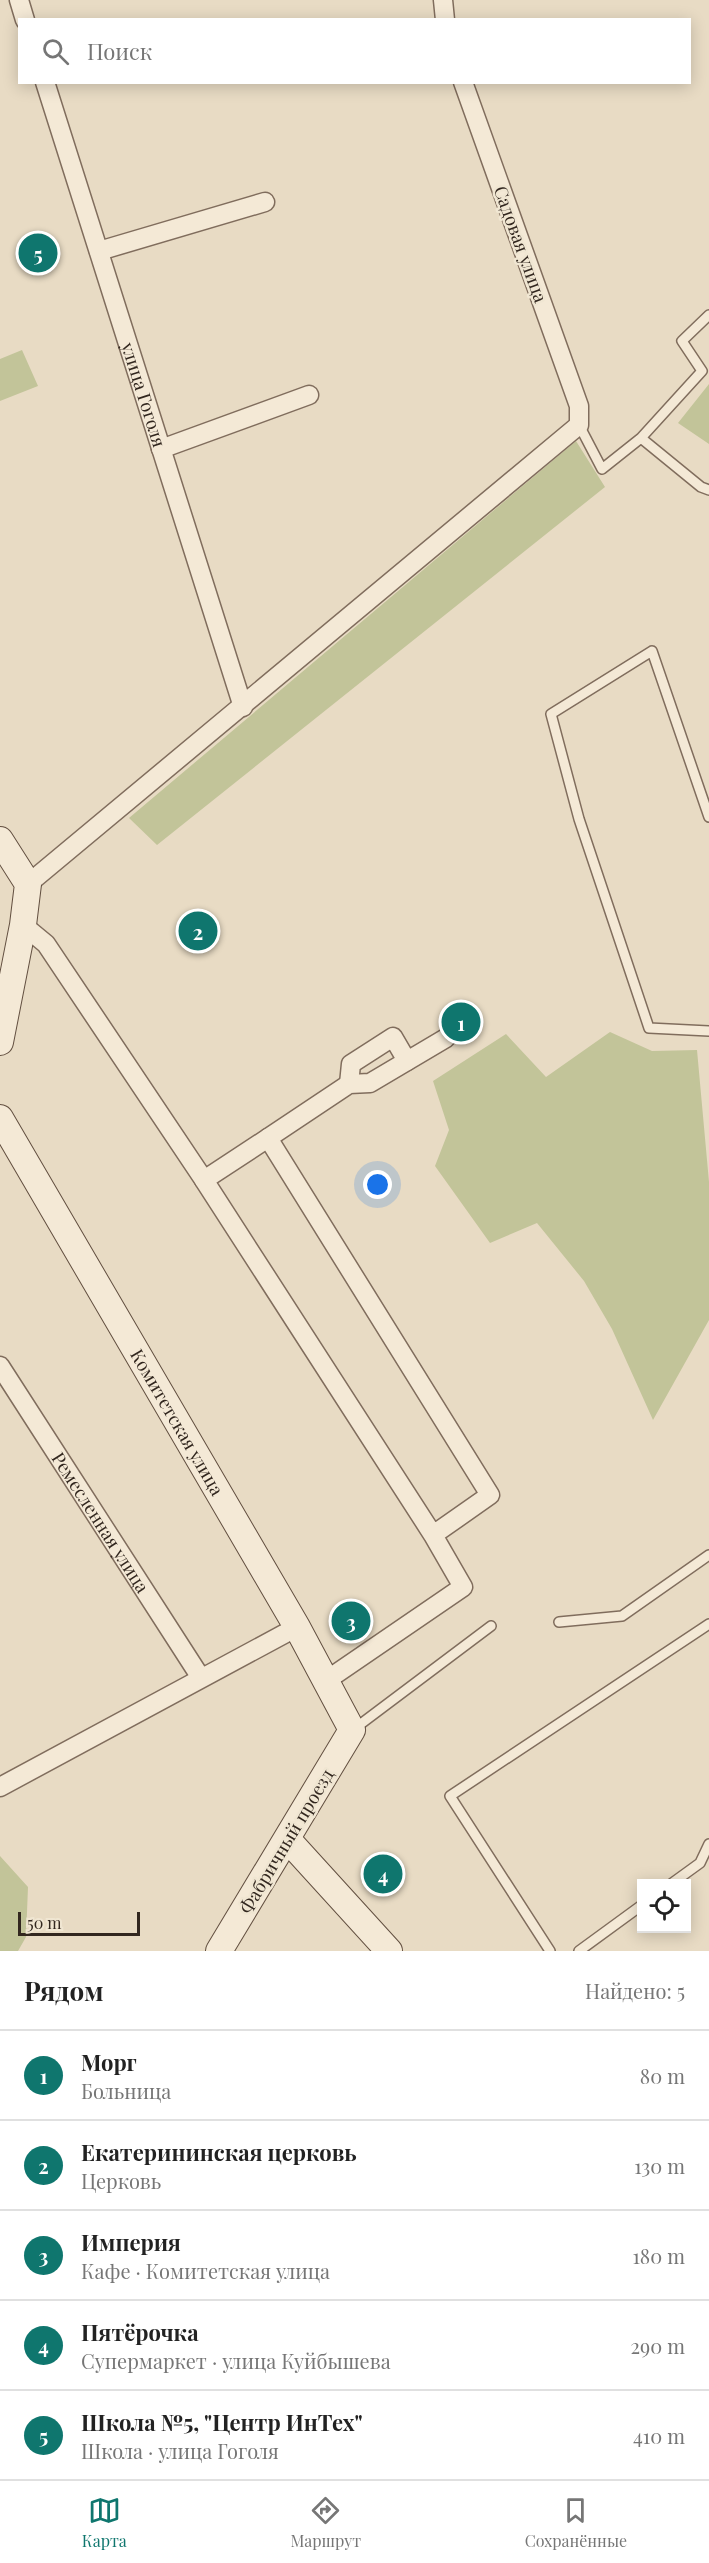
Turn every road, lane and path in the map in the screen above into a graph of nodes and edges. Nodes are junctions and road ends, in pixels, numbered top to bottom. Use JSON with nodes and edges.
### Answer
{"nodes":[{"id":1,"x":19,"y":0,"type":"edge"},
{"id":2,"x":443,"y":0,"type":"edge"},
{"id":3,"x":24,"y":18,"type":"edge"},
{"id":4,"x":445,"y":18,"type":"edge"},
{"id":5,"x":46,"y":84,"type":"edge"},
{"id":6,"x":464,"y":84,"type":"edge"},
{"id":7,"x":265,"y":202,"type":"dead end"},
{"id":8,"x":99,"y":251,"type":"junction"},
{"id":9,"x":709,"y":315,"type":"edge"},
{"id":10,"x":309,"y":395,"type":"dead end"},
{"id":11,"x":579,"y":425,"type":"junction"},
{"id":12,"x":641,"y":438,"type":"junction"},
{"id":13,"x":161,"y":449,"type":"junction"},
{"id":14,"x":709,"y":490,"type":"edge"},
{"id":15,"x":243,"y":707,"type":"junction"},
{"id":16,"x":709,"y":817,"type":"edge"},
{"id":17,"x":0,"y":840,"type":"edge"},
{"id":18,"x":28,"y":884,"type":"junction"},
{"id":19,"x":23,"y":925,"type":"junction"},
{"id":20,"x":709,"y":1031,"type":"edge"},
{"id":21,"x":446,"y":1038,"type":"dead end"},
{"id":22,"x":0,"y":1042,"type":"edge"},
{"id":23,"x":407,"y":1061,"type":"junction"},
{"id":24,"x":349,"y":1084,"type":"junction"},
{"id":25,"x":0,"y":1118,"type":"edge"},
{"id":26,"x":268,"y":1138,"type":"junction"},
{"id":27,"x":204,"y":1180,"type":"junction"},
{"id":28,"x":0,"y":1366,"type":"edge"},
{"id":29,"x":433,"y":1535,"type":"junction"},
{"id":30,"x":709,"y":1555,"type":"edge"},
{"id":31,"x":559,"y":1622,"type":"dead end"},
{"id":32,"x":709,"y":1624,"type":"edge"},
{"id":33,"x":491,"y":1626,"type":"dead end"},
{"id":34,"x":297,"y":1627,"type":"junction"},
{"id":35,"x":201,"y":1678,"type":"junction"},
{"id":36,"x":327,"y":1680,"type":"junction"},
{"id":37,"x":352,"y":1730,"type":"junction"},
{"id":38,"x":0,"y":1787,"type":"edge"},
{"id":39,"x":288,"y":1840,"type":"junction"},
{"id":40,"x":709,"y":1844,"type":"edge"},
{"id":41,"x":678,"y":1879,"type":"edge"},
{"id":42,"x":637,"y":1909,"type":"edge"},
{"id":43,"x":219,"y":1951,"type":"edge"},
{"id":44,"x":389,"y":1951,"type":"edge"},
{"id":45,"x":550,"y":1951,"type":"edge"},
{"id":46,"x":579,"y":1951,"type":"edge"}],
"edges":[{"from":1,"to":3,"type":"street"},
{"from":2,"to":4,"type":"street"},
{"from":5,"to":8,"type":"street","name":"улица Гоголя"},
{"from":6,"to":11,"type":"street","name":"Садовая улица"},
{"from":7,"to":8,"type":"street"},
{"from":8,"to":13,"type":"street","name":"улица Гоголя"},
{"from":9,"to":12,"type":"lane"},
{"from":10,"to":13,"type":"street"},
{"from":11,"to":12,"type":"lane"},
{"from":11,"to":15,"type":"street"},
{"from":12,"to":14,"type":"lane"},
{"from":13,"to":15,"type":"street","name":"улица Гоголя"},
{"from":15,"to":18,"type":"street"},
{"from":16,"to":20,"type":"lane"},
{"from":17,"to":18,"type":"street"},
{"from":18,"to":19,"type":"street"},
{"from":19,"to":22,"type":"street"},
{"from":19,"to":27,"type":"street"},
{"from":21,"to":23,"type":"street"},
{"from":23,"to":24,"type":"street"},
{"from":23,"to":24,"type":"street"},
{"from":24,"to":26,"type":"street"},
{"from":25,"to":34,"type":"street","name":"Комитетская улица"},
{"from":26,"to":27,"type":"street"},
{"from":26,"to":29,"type":"street"},
{"from":27,"to":29,"type":"street"},
{"from":28,"to":35,"type":"street","name":"Ремесленная улица"},
{"from":29,"to":36,"type":"street"},
{"from":30,"to":31,"type":"lane"},
{"from":32,"to":45,"type":"lane"},
{"from":33,"to":37,"type":"lane"},
{"from":34,"to":35,"type":"street"},
{"from":34,"to":36,"type":"street","name":"Комитетская улица"},
{"from":35,"to":38,"type":"street"},
{"from":36,"to":37,"type":"street","name":"Комитетская улица"},
{"from":37,"to":39,"type":"street","name":"Фабричный проезд"},
{"from":39,"to":43,"type":"street","name":"Фабричный проезд"},
{"from":39,"to":44,"type":"street"},
{"from":40,"to":41,"type":"lane"},
{"from":42,"to":46,"type":"lane"}]}
